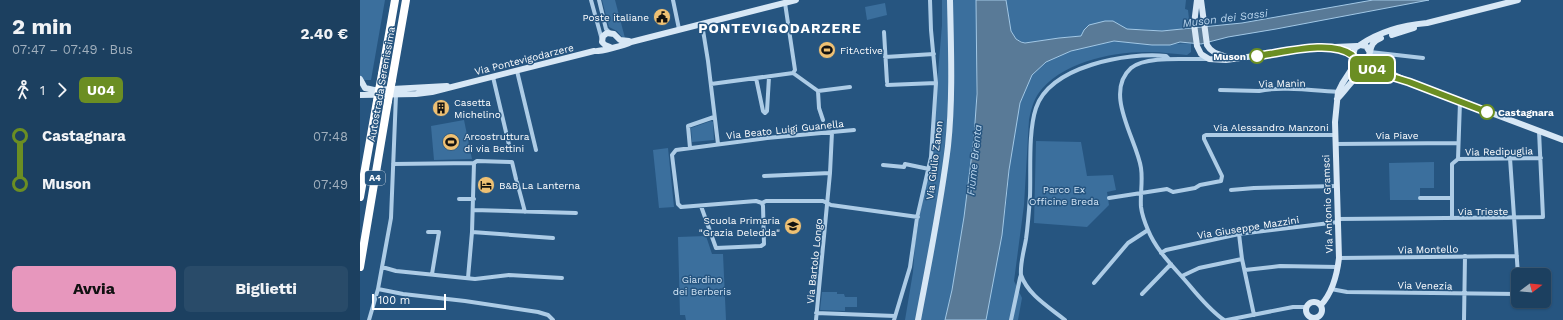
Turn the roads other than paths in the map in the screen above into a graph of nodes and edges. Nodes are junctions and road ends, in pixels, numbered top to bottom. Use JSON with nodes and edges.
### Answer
{"nodes":[{"id":1,"x":394,"y":0,"type":"edge"},
{"id":2,"x":406,"y":0,"type":"edge"},
{"id":3,"x":591,"y":0,"type":"edge"},
{"id":4,"x":599,"y":0,"type":"edge"},
{"id":5,"x":673,"y":0,"type":"edge"},
{"id":6,"x":796,"y":0,"type":"edge"},
{"id":7,"x":930,"y":0,"type":"edge"},
{"id":8,"x":950,"y":0,"type":"edge"},
{"id":9,"x":1197,"y":0,"type":"edge"},
{"id":10,"x":1201,"y":0,"type":"edge"},
{"id":11,"x":1518,"y":0,"type":"edge"},
{"id":12,"x":785,"y":3,"type":"junction"},
{"id":13,"x":1426,"y":23,"type":"junction"},
{"id":14,"x":702,"y":24,"type":"junction"},
{"id":15,"x":679,"y":29,"type":"junction"},
{"id":16,"x":884,"y":32,"type":"dead end"},
{"id":17,"x":611,"y":33,"type":"junction"},
{"id":18,"x":616,"y":37,"type":"junction"},
{"id":19,"x":602,"y":41,"type":"junction"},
{"id":20,"x":631,"y":42,"type":"junction"},
{"id":21,"x":1359,"y":46,"type":"junction"},
{"id":22,"x":612,"y":47,"type":"junction"},
{"id":23,"x":1331,"y":47,"type":"junction"},
{"id":24,"x":1198,"y":48,"type":"junction"},
{"id":25,"x":594,"y":51,"type":"junction"},
{"id":26,"x":1369,"y":53,"type":"junction"},
{"id":27,"x":934,"y":54,"type":"junction"},
{"id":28,"x":886,"y":57,"type":"junction"},
{"id":29,"x":1209,"y":58,"type":"junction"},
{"id":30,"x":1231,"y":58,"type":"junction"},
{"id":31,"x":1423,"y":58,"type":"dead end"},
{"id":32,"x":1169,"y":59,"type":"junction"},
{"id":33,"x":1196,"y":59,"type":"junction"},
{"id":34,"x":1358,"y":60,"type":"junction"},
{"id":35,"x":517,"y":71,"type":"junction"},
{"id":36,"x":1376,"y":71,"type":"junction"},
{"id":37,"x":793,"y":73,"type":"junction"},
{"id":38,"x":769,"y":76,"type":"junction"},
{"id":39,"x":493,"y":77,"type":"junction"},
{"id":40,"x":756,"y":78,"type":"junction"},
{"id":41,"x":360,"y":79,"type":"edge"},
{"id":42,"x":1409,"y":82,"type":"junction"},
{"id":43,"x":936,"y":83,"type":"junction"},
{"id":44,"x":711,"y":84,"type":"junction"},
{"id":45,"x":459,"y":85,"type":"junction"},
{"id":46,"x":1350,"y":86,"type":"junction"},
{"id":47,"x":850,"y":87,"type":"dead end"},
{"id":48,"x":1220,"y":90,"type":"dead end"},
{"id":49,"x":818,"y":91,"type":"junction"},
{"id":50,"x":360,"y":95,"type":"edge"},
{"id":51,"x":396,"y":95,"type":"junction"},
{"id":52,"x":1340,"y":95,"type":"junction"},
{"id":53,"x":1460,"y":102,"type":"junction"},
{"id":54,"x":714,"y":117,"type":"junction"},
{"id":55,"x":823,"y":120,"type":"dead end"},
{"id":56,"x":854,"y":130,"type":"dead end"},
{"id":57,"x":1539,"y":131,"type":"junction"},
{"id":58,"x":832,"y":132,"type":"junction"},
{"id":59,"x":1335,"y":135,"type":"junction"},
{"id":60,"x":1563,"y":140,"type":"edge"},
{"id":61,"x":1458,"y":143,"type":"junction"},
{"id":62,"x":718,"y":144,"type":"junction"},
{"id":63,"x":1335,"y":144,"type":"junction"},
{"id":64,"x":690,"y":148,"type":"junction"},
{"id":65,"x":510,"y":149,"type":"dead end"},
{"id":66,"x":536,"y":150,"type":"dead end"},
{"id":67,"x":1510,"y":158,"type":"junction"},
{"id":68,"x":1540,"y":158,"type":"junction"},
{"id":69,"x":1458,"y":159,"type":"junction"},
{"id":70,"x":474,"y":163,"type":"junction"},
{"id":71,"x":394,"y":164,"type":"junction"},
{"id":72,"x":883,"y":165,"type":"dead end"},
{"id":73,"x":929,"y":169,"type":"junction"},
{"id":74,"x":830,"y":173,"type":"junction"},
{"id":75,"x":764,"y":176,"type":"dead end"},
{"id":76,"x":1337,"y":186,"type":"junction"},
{"id":77,"x":1231,"y":190,"type":"dead end"},
{"id":78,"x":1142,"y":193,"type":"junction"},
{"id":79,"x":360,"y":197,"type":"edge"},
{"id":80,"x":1109,"y":198,"type":"dead end"},
{"id":81,"x":1420,"y":198,"type":"dead end"},
{"id":82,"x":1452,"y":198,"type":"junction"},
{"id":83,"x":459,"y":199,"type":"dead end"},
{"id":84,"x":474,"y":199,"type":"junction"},
{"id":85,"x":762,"y":203,"type":"junction"},
{"id":86,"x":827,"y":203,"type":"junction"},
{"id":87,"x":701,"y":206,"type":"junction"},
{"id":88,"x":473,"y":210,"type":"junction"},
{"id":89,"x":525,"y":212,"type":"junction"},
{"id":90,"x":576,"y":213,"type":"dead end"},
{"id":91,"x":918,"y":217,"type":"junction"},
{"id":92,"x":1452,"y":218,"type":"junction"},
{"id":93,"x":1514,"y":219,"type":"junction"},
{"id":94,"x":1338,"y":220,"type":"junction"},
{"id":95,"x":1148,"y":230,"type":"junction"},
{"id":96,"x":428,"y":232,"type":"dead end"},
{"id":97,"x":472,"y":232,"type":"junction"},
{"id":98,"x":1239,"y":234,"type":"junction"},
{"id":99,"x":553,"y":238,"type":"dead end"},
{"id":100,"x":1161,"y":253,"type":"junction"},
{"id":101,"x":1465,"y":256,"type":"junction"},
{"id":102,"x":1517,"y":256,"type":"junction"},
{"id":103,"x":1339,"y":258,"type":"junction"},
{"id":104,"x":1242,"y":259,"type":"junction"},
{"id":105,"x":1171,"y":264,"type":"junction"},
{"id":106,"x":360,"y":267,"type":"edge"},
{"id":107,"x":382,"y":267,"type":"junction"},
{"id":108,"x":1338,"y":267,"type":"junction"},
{"id":109,"x":1518,"y":268,"type":"edge"},
{"id":110,"x":1244,"y":270,"type":"junction"},
{"id":111,"x":432,"y":274,"type":"junction"},
{"id":112,"x":1021,"y":275,"type":"junction"},
{"id":113,"x":1182,"y":276,"type":"junction"},
{"id":114,"x":468,"y":278,"type":"junction"},
{"id":115,"x":562,"y":278,"type":"dead end"},
{"id":116,"x":1094,"y":282,"type":"dead end"},
{"id":117,"x":378,"y":289,"type":"junction"},
{"id":118,"x":1332,"y":289,"type":"junction"},
{"id":119,"x":1142,"y":294,"type":"dead end"},
{"id":120,"x":1464,"y":294,"type":"junction"},
{"id":121,"x":1511,"y":294,"type":"edge"},
{"id":122,"x":1320,"y":305,"type":"junction"},
{"id":123,"x":1306,"y":307,"type":"junction"},
{"id":124,"x":816,"y":313,"type":"junction"},
{"id":125,"x":1254,"y":315,"type":"junction"},
{"id":126,"x":895,"y":318,"type":"edge"},
{"id":127,"x":1309,"y":318,"type":"edge"},
{"id":128,"x":1317,"y":318,"type":"edge"},
{"id":129,"x":369,"y":320,"type":"edge"},
{"id":130,"x":553,"y":320,"type":"edge"},
{"id":131,"x":816,"y":320,"type":"edge"},
{"id":132,"x":918,"y":320,"type":"edge"},
{"id":133,"x":1011,"y":320,"type":"edge"},
{"id":134,"x":1065,"y":320,"type":"edge"},
{"id":135,"x":1226,"y":320,"type":"edge"},
{"id":136,"x":1464,"y":320,"type":"edge"}],
"edges":[{"from":1,"to":79,"type":"highway","name":"Autostrada Serenissima","number":"A4","bridge":true},
{"from":2,"to":106,"type":"highway","name":"Autostrada Serenissima","number":"A4","bridge":true},
{"from":3,"to":19,"type":"street"},
{"from":4,"to":17,"type":"street"},
{"from":5,"to":15,"type":"street"},
{"from":6,"to":12,"type":"main road","name":"Via Pontevigodarzere"},
{"from":7,"to":27,"type":"street","name":"Via Giulio Zanon"},
{"from":8,"to":132,"type":"main road","name":"Via Giulio Zanon"},
{"from":9,"to":24,"type":"main road"},
{"from":10,"to":30,"type":"main road"},
{"from":11,"to":13,"type":"main road"},
{"from":12,"to":14,"type":"main road","name":"Via Pontevigodarzere"},
{"from":12,"to":37,"type":"street"},
{"from":13,"to":21,"type":"main road"},
{"from":13,"to":26,"type":"main road"},
{"from":14,"to":15,"type":"main road","name":"Via Pontevigodarzere"},
{"from":14,"to":44,"type":"street"},
{"from":15,"to":20,"type":"main road","name":"Via Pontevigodarzere"},
{"from":16,"to":28,"type":"street"},
{"from":17,"to":18,"type":"main road"},
{"from":17,"to":19,"type":"main road"},
{"from":18,"to":20,"type":"main road"},
{"from":18,"to":22,"type":"main road"},
{"from":19,"to":22,"type":"main road"},
{"from":19,"to":25,"type":"main road"},
{"from":20,"to":22,"type":"main road","name":"Via Pontevigodarzere"},
{"from":21,"to":23,"type":"main road"},
{"from":21,"to":26,"type":"main road"},
{"from":21,"to":34,"type":"main road"},
{"from":22,"to":25,"type":"main road","name":"Via Pontevigodarzere"},
{"from":23,"to":30,"type":"main road"},
{"from":23,"to":34,"type":"main road"},
{"from":24,"to":29,"type":"main road"},
{"from":24,"to":33,"type":"street"},
{"from":25,"to":35,"type":"main road","name":"Via Pontevigodarzere"},
{"from":26,"to":31,"type":"street"},
{"from":26,"to":34,"type":"main road"},
{"from":26,"to":42,"type":"main road"},
{"from":27,"to":28,"type":"street"},
{"from":27,"to":43,"type":"street","name":"Via Giulio Zanon"},
{"from":28,"to":43,"type":"street"},
{"from":29,"to":30,"type":"main road"},
{"from":29,"to":33,"type":"street"},
{"from":32,"to":33,"type":"street"},
{"from":32,"to":78,"type":"street"},
{"from":32,"to":112,"type":"street"},
{"from":34,"to":36,"type":"main road"},
{"from":34,"to":46,"type":"main road"},
{"from":34,"to":52,"type":"main road","name":"Via Antonio Gramsci"},
{"from":35,"to":39,"type":"main road","name":"Via Pontevigodarzere"},
{"from":35,"to":66,"type":"street"},
{"from":36,"to":42,"type":"main road"},
{"from":36,"to":46,"type":"main road"},
{"from":37,"to":38,"type":"street"},
{"from":37,"to":49,"type":"street"},
{"from":38,"to":40,"type":"street"},
{"from":38,"to":40,"type":"street"},
{"from":39,"to":45,"type":"main road","name":"Via Pontevigodarzere"},
{"from":39,"to":65,"type":"street"},
{"from":40,"to":44,"type":"street"},
{"from":41,"to":45,"type":"main road","name":"Via Pontevigodarzere"},
{"from":42,"to":53,"type":"main road"},
{"from":43,"to":73,"type":"street","name":"Via Giulio Zanon"},
{"from":44,"to":54,"type":"street"},
{"from":45,"to":51,"type":"main road","name":"Via Pontevigodarzere"},
{"from":46,"to":52,"type":"main road"},
{"from":47,"to":49,"type":"street"},
{"from":48,"to":52,"type":"street","name":"Via Manin"},
{"from":49,"to":55,"type":"street"},
{"from":50,"to":51,"type":"main road","name":"Via Pontevigodarzere"},
{"from":51,"to":71,"type":"street"},
{"from":52,"to":59,"type":"main road","name":"Via Antonio Gramsci"},
{"from":53,"to":57,"type":"main road"},
{"from":53,"to":61,"type":"street"},
{"from":54,"to":62,"type":"street"},
{"from":54,"to":64,"type":"street"},
{"from":56,"to":58,"type":"street","name":"Via Beato Luigi Guanella"},
{"from":57,"to":60,"type":"main road"},
{"from":57,"to":68,"type":"street","name":"Via Trieste"},
{"from":58,"to":62,"type":"street","name":"Via Beato Luigi Guanella"},
{"from":58,"to":74,"type":"street","name":"Via Bartolo Longo"},
{"from":59,"to":63,"type":"main road","name":"Via Antonio Gramsci"},
{"from":59,"to":78,"type":"street","name":"Via Alessandro Manzoni"},
{"from":61,"to":63,"type":"street","name":"Via Piave"},
{"from":61,"to":69,"type":"street"},
{"from":62,"to":64,"type":"street","name":"Via Beato Luigi Guanella"},
{"from":63,"to":76,"type":"main road","name":"Via Antonio Gramsci"},
{"from":64,"to":87,"type":"street","name":"Via Beato Luigi Guanella"},
{"from":67,"to":68,"type":"street","name":"Via Redipuglia"},
{"from":67,"to":69,"type":"street","name":"Via Redipuglia"},
{"from":67,"to":93,"type":"street"},
{"from":68,"to":93,"type":"street","name":"Via Trieste"},
{"from":69,"to":82,"type":"street"},
{"from":70,"to":71,"type":"street"},
{"from":70,"to":84,"type":"street"},
{"from":70,"to":89,"type":"street"},
{"from":71,"to":107,"type":"street"},
{"from":72,"to":73,"type":"street","name":"Via Giulio Zanon"},
{"from":73,"to":91,"type":"street","name":"Via Giulio Zanon"},
{"from":74,"to":75,"type":"street"},
{"from":74,"to":86,"type":"street","name":"Via Bartolo Longo"},
{"from":76,"to":77,"type":"street"},
{"from":76,"to":94,"type":"main road","name":"Via Antonio Gramsci"},
{"from":78,"to":80,"type":"street","name":"Via Alessandro Manzoni"},
{"from":78,"to":95,"type":"street"},
{"from":81,"to":82,"type":"street"},
{"from":82,"to":92,"type":"street"},
{"from":83,"to":84,"type":"street"},
{"from":84,"to":88,"type":"street"},
{"from":85,"to":86,"type":"street"},
{"from":85,"to":87,"type":"street"},
{"from":85,"to":87,"type":"street"},
{"from":86,"to":91,"type":"street"},
{"from":86,"to":124,"type":"street","name":"Via Bartolo Longo"},
{"from":88,"to":89,"type":"street"},
{"from":88,"to":97,"type":"street"},
{"from":89,"to":90,"type":"street"},
{"from":91,"to":126,"type":"street","name":"Via Giulio Zanon"},
{"from":92,"to":93,"type":"street","name":"Via Trieste"},
{"from":92,"to":94,"type":"street","name":"Via Trieste"},
{"from":93,"to":102,"type":"street"},
{"from":94,"to":98,"type":"street","name":"Via Giuseppe Mazzini"},
{"from":94,"to":103,"type":"main road","name":"Via Antonio Gramsci"},
{"from":95,"to":100,"type":"street"},
{"from":95,"to":116,"type":"street"},
{"from":96,"to":111,"type":"street"},
{"from":97,"to":99,"type":"street"},
{"from":97,"to":114,"type":"street"},
{"from":98,"to":100,"type":"street","name":"Via Giuseppe Mazzini"},
{"from":98,"to":104,"type":"street"},
{"from":100,"to":105,"type":"street"},
{"from":101,"to":102,"type":"street","name":"Via Montello"},
{"from":101,"to":103,"type":"street","name":"Via Montello"},
{"from":101,"to":120,"type":"street"},
{"from":102,"to":109,"type":"street"},
{"from":103,"to":108,"type":"main road","name":"Via Antonio Gramsci"},
{"from":104,"to":110,"type":"street"},
{"from":104,"to":113,"type":"street"},
{"from":105,"to":113,"type":"street"},
{"from":105,"to":119,"type":"street"},
{"from":107,"to":111,"type":"street"},
{"from":107,"to":117,"type":"street"},
{"from":108,"to":110,"type":"street"},
{"from":108,"to":118,"type":"main road","name":"Via Antonio Gramsci"},
{"from":110,"to":125,"type":"street"},
{"from":111,"to":114,"type":"street"},
{"from":112,"to":133,"type":"street"},
{"from":112,"to":134,"type":"street"},
{"from":113,"to":135,"type":"street"},
{"from":114,"to":115,"type":"street"},
{"from":117,"to":129,"type":"street"},
{"from":117,"to":130,"type":"street"},
{"from":118,"to":120,"type":"street","name":"Via Venezia"},
{"from":118,"to":122,"type":"main road","name":"Via Antonio Gramsci"},
{"from":120,"to":121,"type":"street","name":"Via Venezia"},
{"from":120,"to":136,"type":"street"},
{"from":122,"to":123,"type":"main road"},
{"from":122,"to":128,"type":"main road"},
{"from":123,"to":125,"type":"street"},
{"from":123,"to":127,"type":"main road"},
{"from":124,"to":126,"type":"street"},
{"from":124,"to":131,"type":"street","name":"Via Bartolo Longo"},
{"from":125,"to":135,"type":"street"},
{"from":127,"to":128,"type":"main road"}]}
